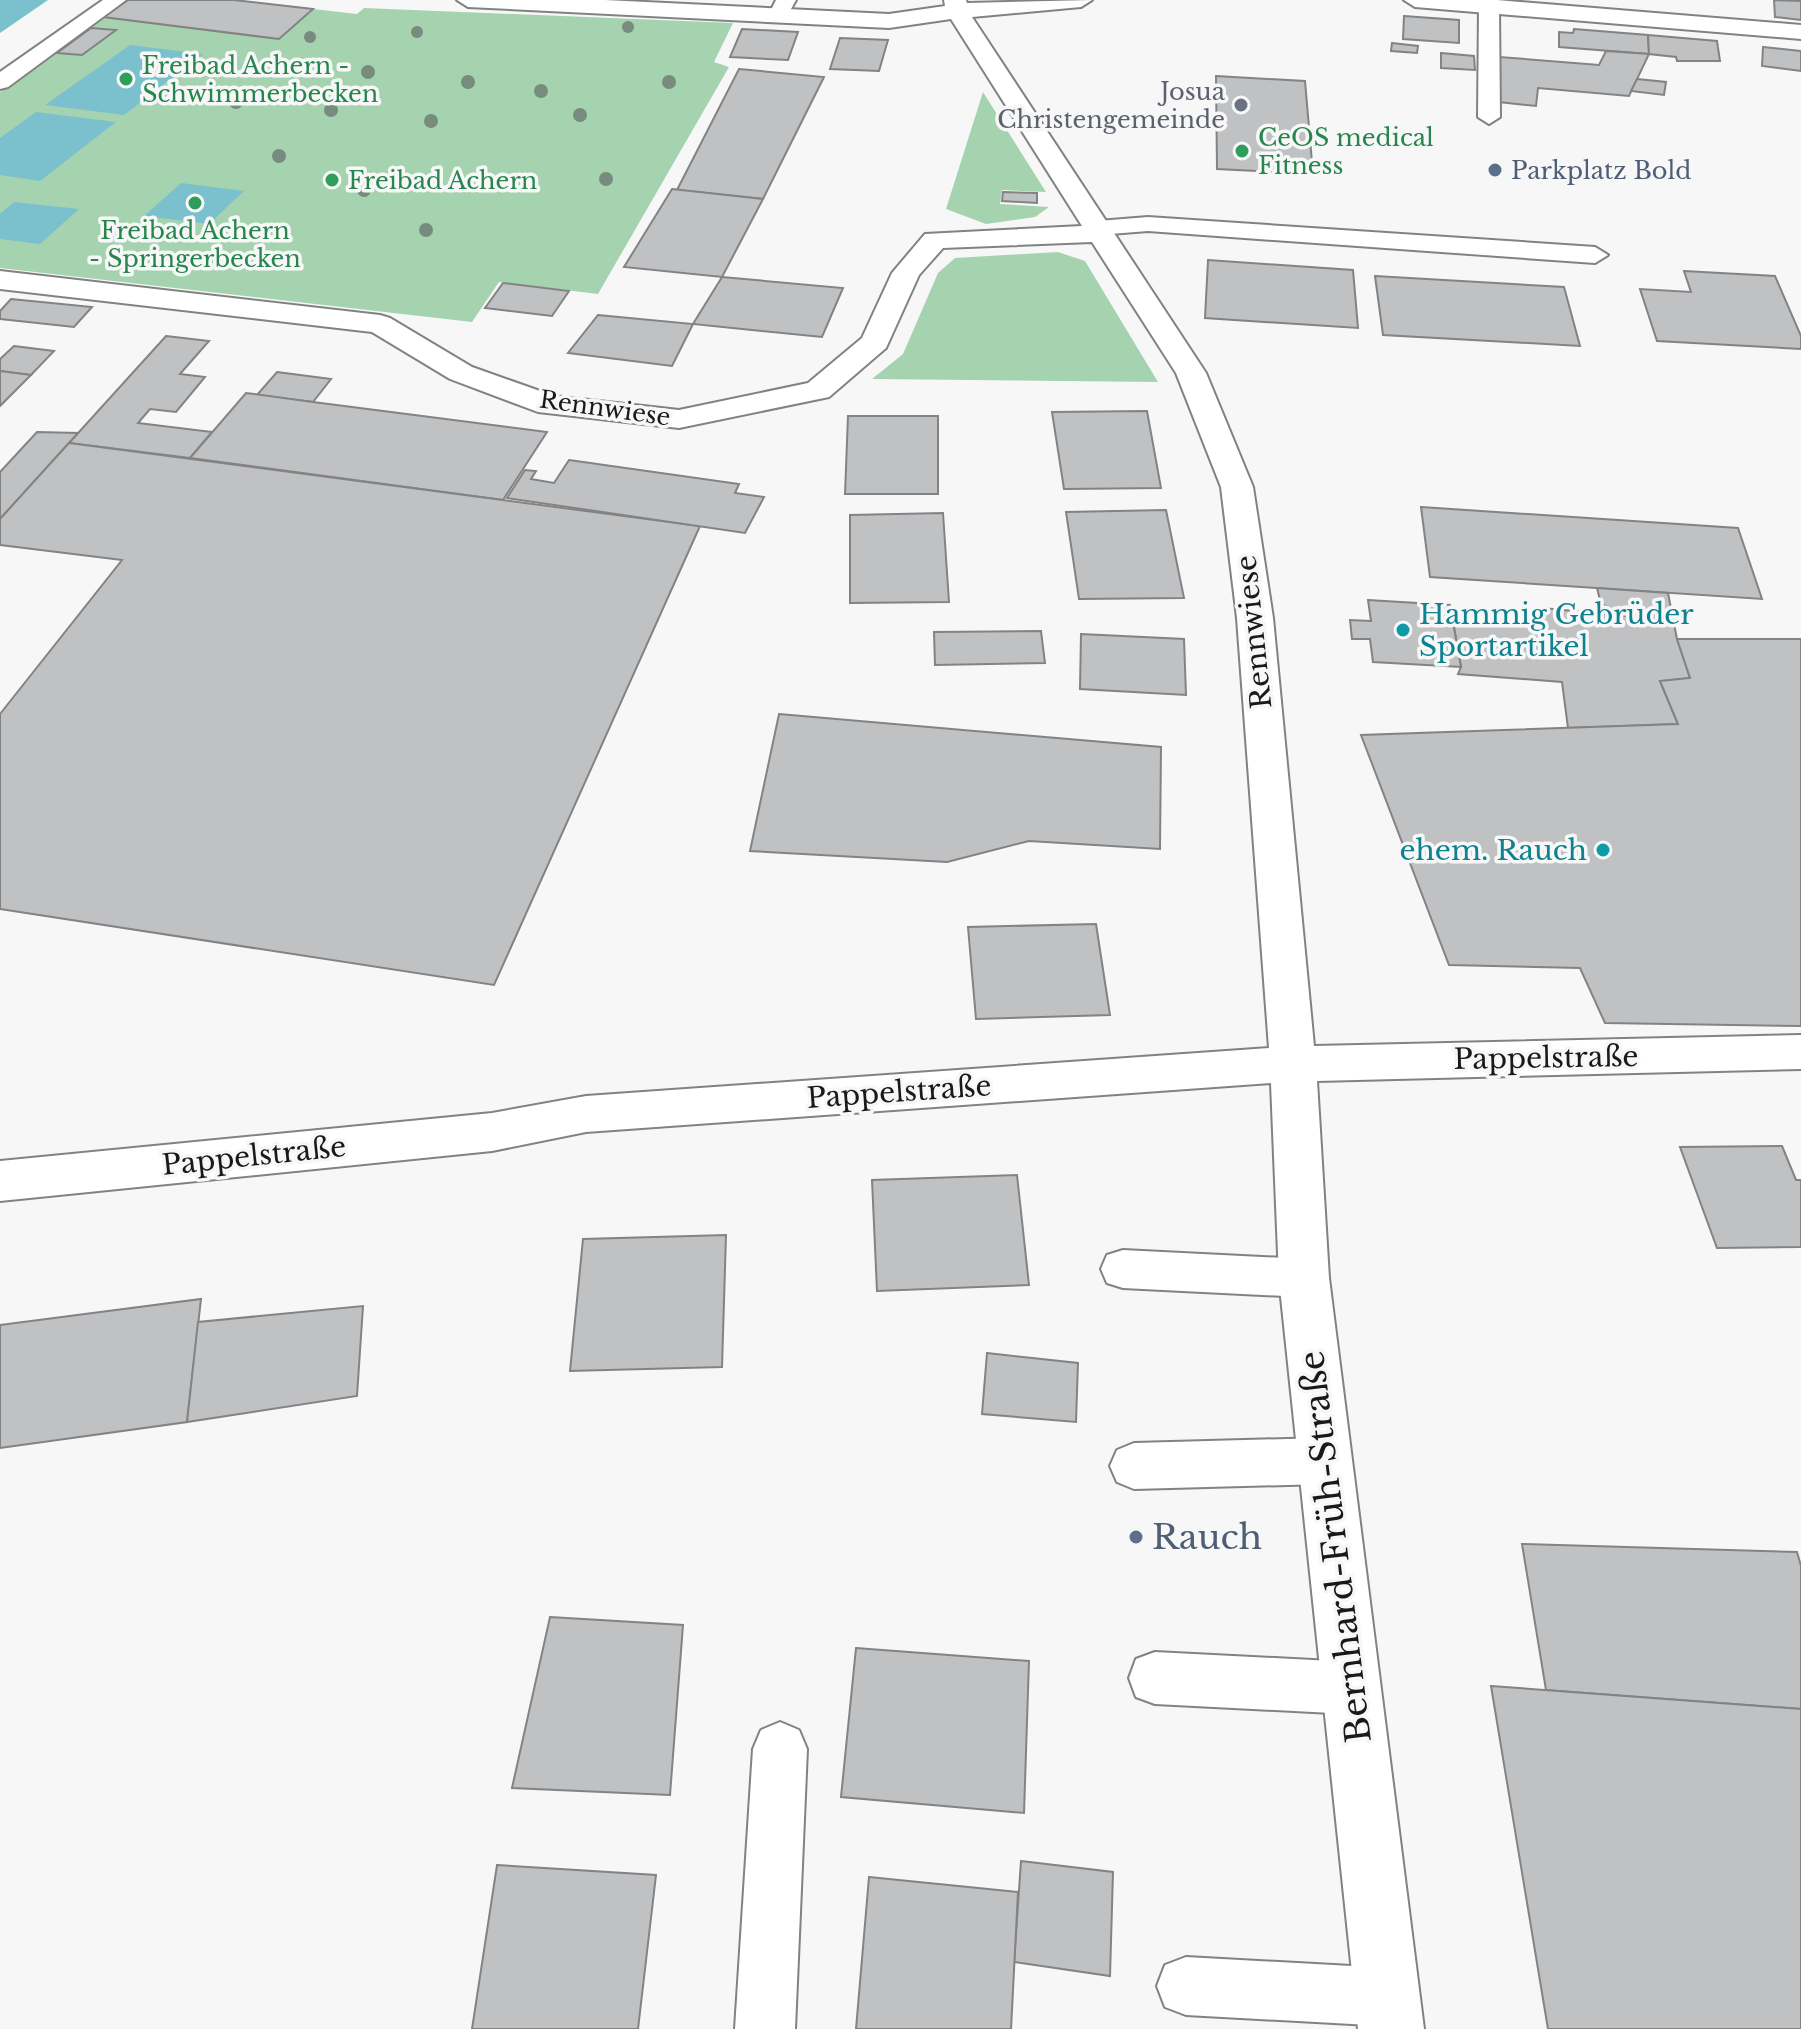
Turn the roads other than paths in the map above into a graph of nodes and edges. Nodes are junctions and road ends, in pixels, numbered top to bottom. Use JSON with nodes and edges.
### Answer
{"nodes":[{"id":1,"x":116,"y":0,"type":"edge"},
{"id":2,"x":468,"y":0,"type":"edge"},
{"id":3,"x":1081,"y":0,"type":"edge"},
{"id":4,"x":1415,"y":0,"type":"edge"},
{"id":5,"x":537,"y":1,"type":"edge"},
{"id":6,"x":650,"y":4,"type":"edge"},
{"id":7,"x":956,"y":5,"type":"edge"},
{"id":8,"x":782,"y":7,"type":"edge"},
{"id":9,"x":1489,"y":7,"type":"junction"},
{"id":10,"x":1801,"y":32,"type":"edge"},
{"id":11,"x":0,"y":82,"type":"edge"},
{"id":12,"x":1489,"y":117,"type":"dead end"},
{"id":13,"x":1100,"y":231,"type":"junction"},
{"id":14,"x":1595,"y":255,"type":"dead end"},
{"id":15,"x":0,"y":280,"type":"edge"},
{"id":16,"x":1801,"y":1052,"type":"edge"},
{"id":17,"x":1293,"y":1064,"type":"junction"},
{"id":18,"x":0,"y":1181,"type":"edge"},
{"id":19,"x":1123,"y":1269,"type":"dead end"},
{"id":20,"x":1304,"y":1278,"type":"junction"},
{"id":21,"x":1324,"y":1461,"type":"junction"},
{"id":22,"x":1134,"y":1466,"type":"dead end"},
{"id":23,"x":1155,"y":1678,"type":"dead end"},
{"id":24,"x":1351,"y":1688,"type":"junction"},
{"id":25,"x":780,"y":1749,"type":"dead end"},
{"id":26,"x":1186,"y":1986,"type":"dead end"},
{"id":27,"x":1389,"y":2013,"type":"edge"},
{"id":28,"x":765,"y":2029,"type":"edge"}],
"edges":[{"from":1,"to":11,"type":"lane"},
{"from":2,"to":5,"type":"street"},
{"from":3,"to":7,"type":"street"},
{"from":4,"to":9,"type":"street"},
{"from":5,"to":6,"type":"street"},
{"from":6,"to":8,"type":"street"},
{"from":7,"to":8,"type":"street"},
{"from":7,"to":13,"type":"street","name":"Rennwiese"},
{"from":9,"to":10,"type":"street"},
{"from":9,"to":12,"type":"lane"},
{"from":13,"to":14,"type":"lane"},
{"from":13,"to":15,"type":"street","name":"Rennwiese"},
{"from":13,"to":17,"type":"street","name":"Rennwiese"},
{"from":16,"to":17,"type":"street","name":"Pappelstraße"},
{"from":17,"to":18,"type":"street","name":"Pappelstraße"},
{"from":17,"to":20,"type":"street","name":"Bernhard-Früh-Straße"},
{"from":19,"to":20,"type":"lane"},
{"from":20,"to":21,"type":"street","name":"Bernhard-Früh-Straße"},
{"from":21,"to":22,"type":"lane"},
{"from":21,"to":24,"type":"street","name":"Bernhard-Früh-Straße"},
{"from":23,"to":24,"type":"lane"},
{"from":24,"to":27,"type":"street","name":"Bernhard-Früh-Straße"},
{"from":25,"to":28,"type":"lane"},
{"from":26,"to":27,"type":"lane"}]}
